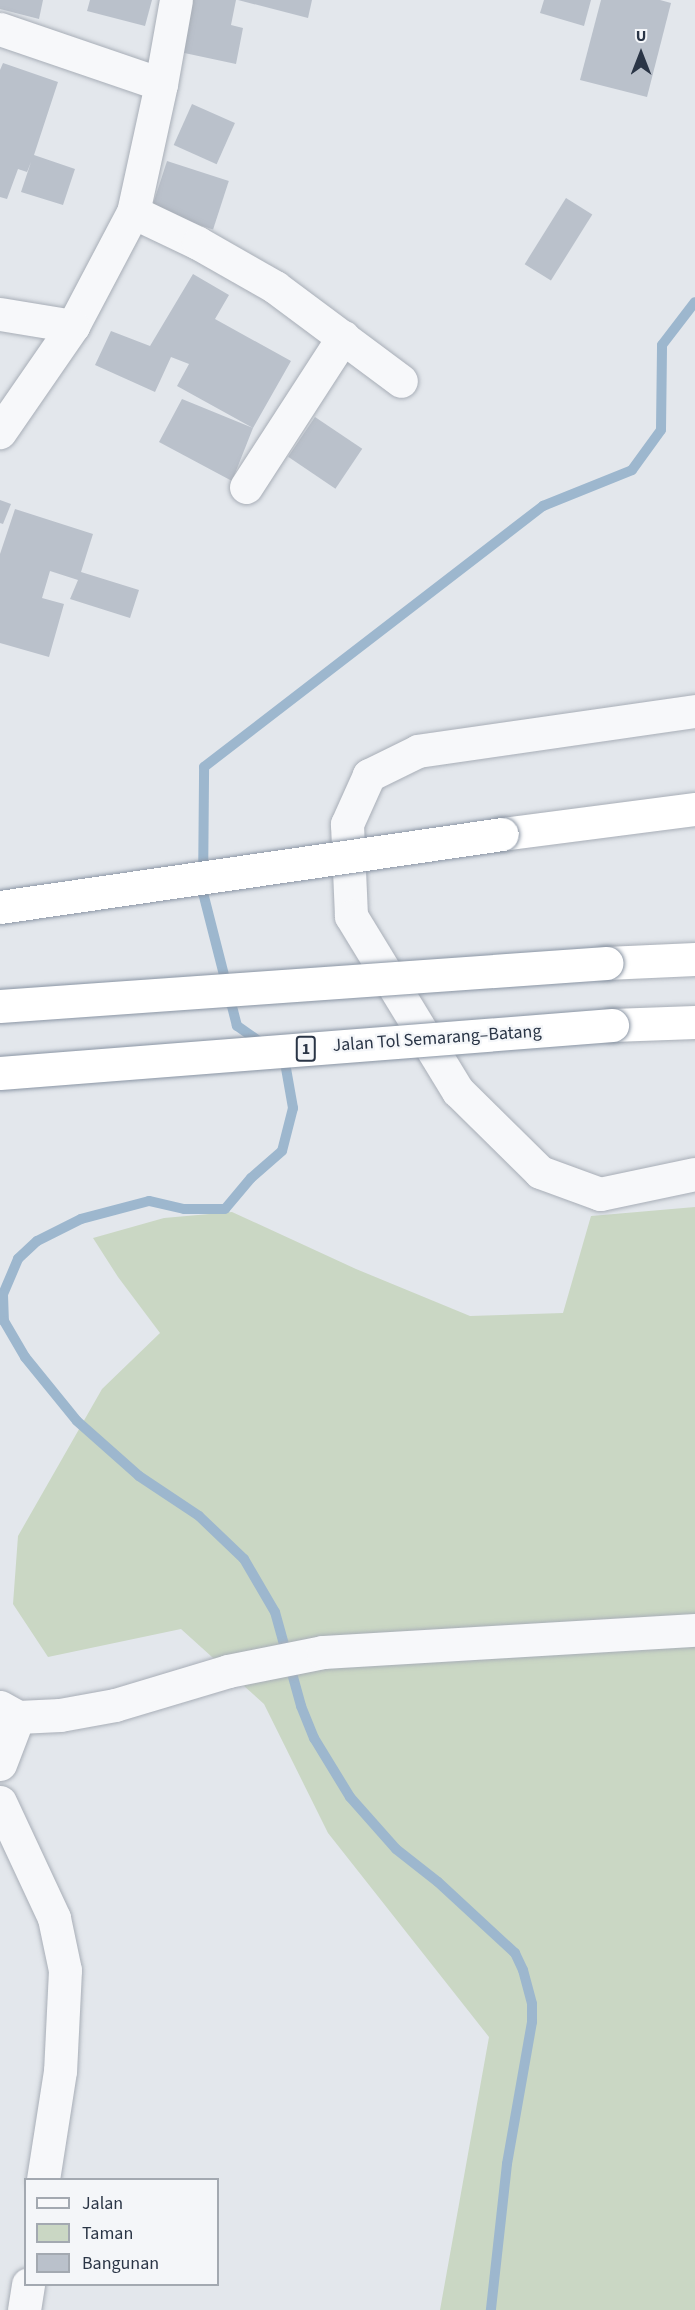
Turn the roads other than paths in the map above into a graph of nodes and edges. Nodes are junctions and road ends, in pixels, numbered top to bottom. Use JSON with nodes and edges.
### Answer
{"nodes":[{"id":1,"x":176,"y":0,"type":"edge"},
{"id":2,"x":0,"y":29,"type":"edge"},
{"id":3,"x":161,"y":84,"type":"junction"},
{"id":4,"x":133,"y":212,"type":"junction"},
{"id":5,"x":0,"y":314,"type":"edge"},
{"id":6,"x":73,"y":327,"type":"junction"},
{"id":7,"x":343,"y":337,"type":"junction"},
{"id":8,"x":401,"y":381,"type":"dead end"},
{"id":9,"x":0,"y":432,"type":"edge"},
{"id":10,"x":246,"y":487,"type":"dead end"},
{"id":11,"x":695,"y":711,"type":"edge"},
{"id":12,"x":695,"y":809,"type":"edge"},
{"id":13,"x":0,"y":908,"type":"edge"},
{"id":14,"x":695,"y":959,"type":"edge"},
{"id":15,"x":0,"y":1006,"type":"edge"},
{"id":16,"x":695,"y":1022,"type":"edge"},
{"id":17,"x":0,"y":1073,"type":"edge"},
{"id":18,"x":695,"y":1174,"type":"edge"},
{"id":19,"x":695,"y":1630,"type":"edge"},
{"id":20,"x":9,"y":1712,"type":"edge"},
{"id":21,"x":0,"y":1764,"type":"edge"},
{"id":22,"x":0,"y":1802,"type":"edge"},
{"id":23,"x":44,"y":2178,"type":"edge"},
{"id":24,"x":28,"y":2286,"type":"edge"},
{"id":25,"x":24,"y":2310,"type":"edge"}],
"edges":[{"from":1,"to":3,"type":"street"},
{"from":2,"to":3,"type":"street"},
{"from":3,"to":4,"type":"street"},
{"from":4,"to":6,"type":"street"},
{"from":4,"to":7,"type":"street"},
{"from":5,"to":6,"type":"street"},
{"from":6,"to":9,"type":"street"},
{"from":7,"to":8,"type":"street"},
{"from":7,"to":10,"type":"street"},
{"from":11,"to":18,"type":"street"},
{"from":12,"to":13,"type":"highway","bridge":true},
{"from":14,"to":15,"type":"highway","bridge":true},
{"from":16,"to":17,"type":"highway","name":"Jalan Tol Semarang–Batang","number":"1","bridge":true},
{"from":19,"to":20,"type":"street"},
{"from":20,"to":21,"type":"street"},
{"from":22,"to":23,"type":"street"},
{"from":24,"to":25,"type":"street"}]}
